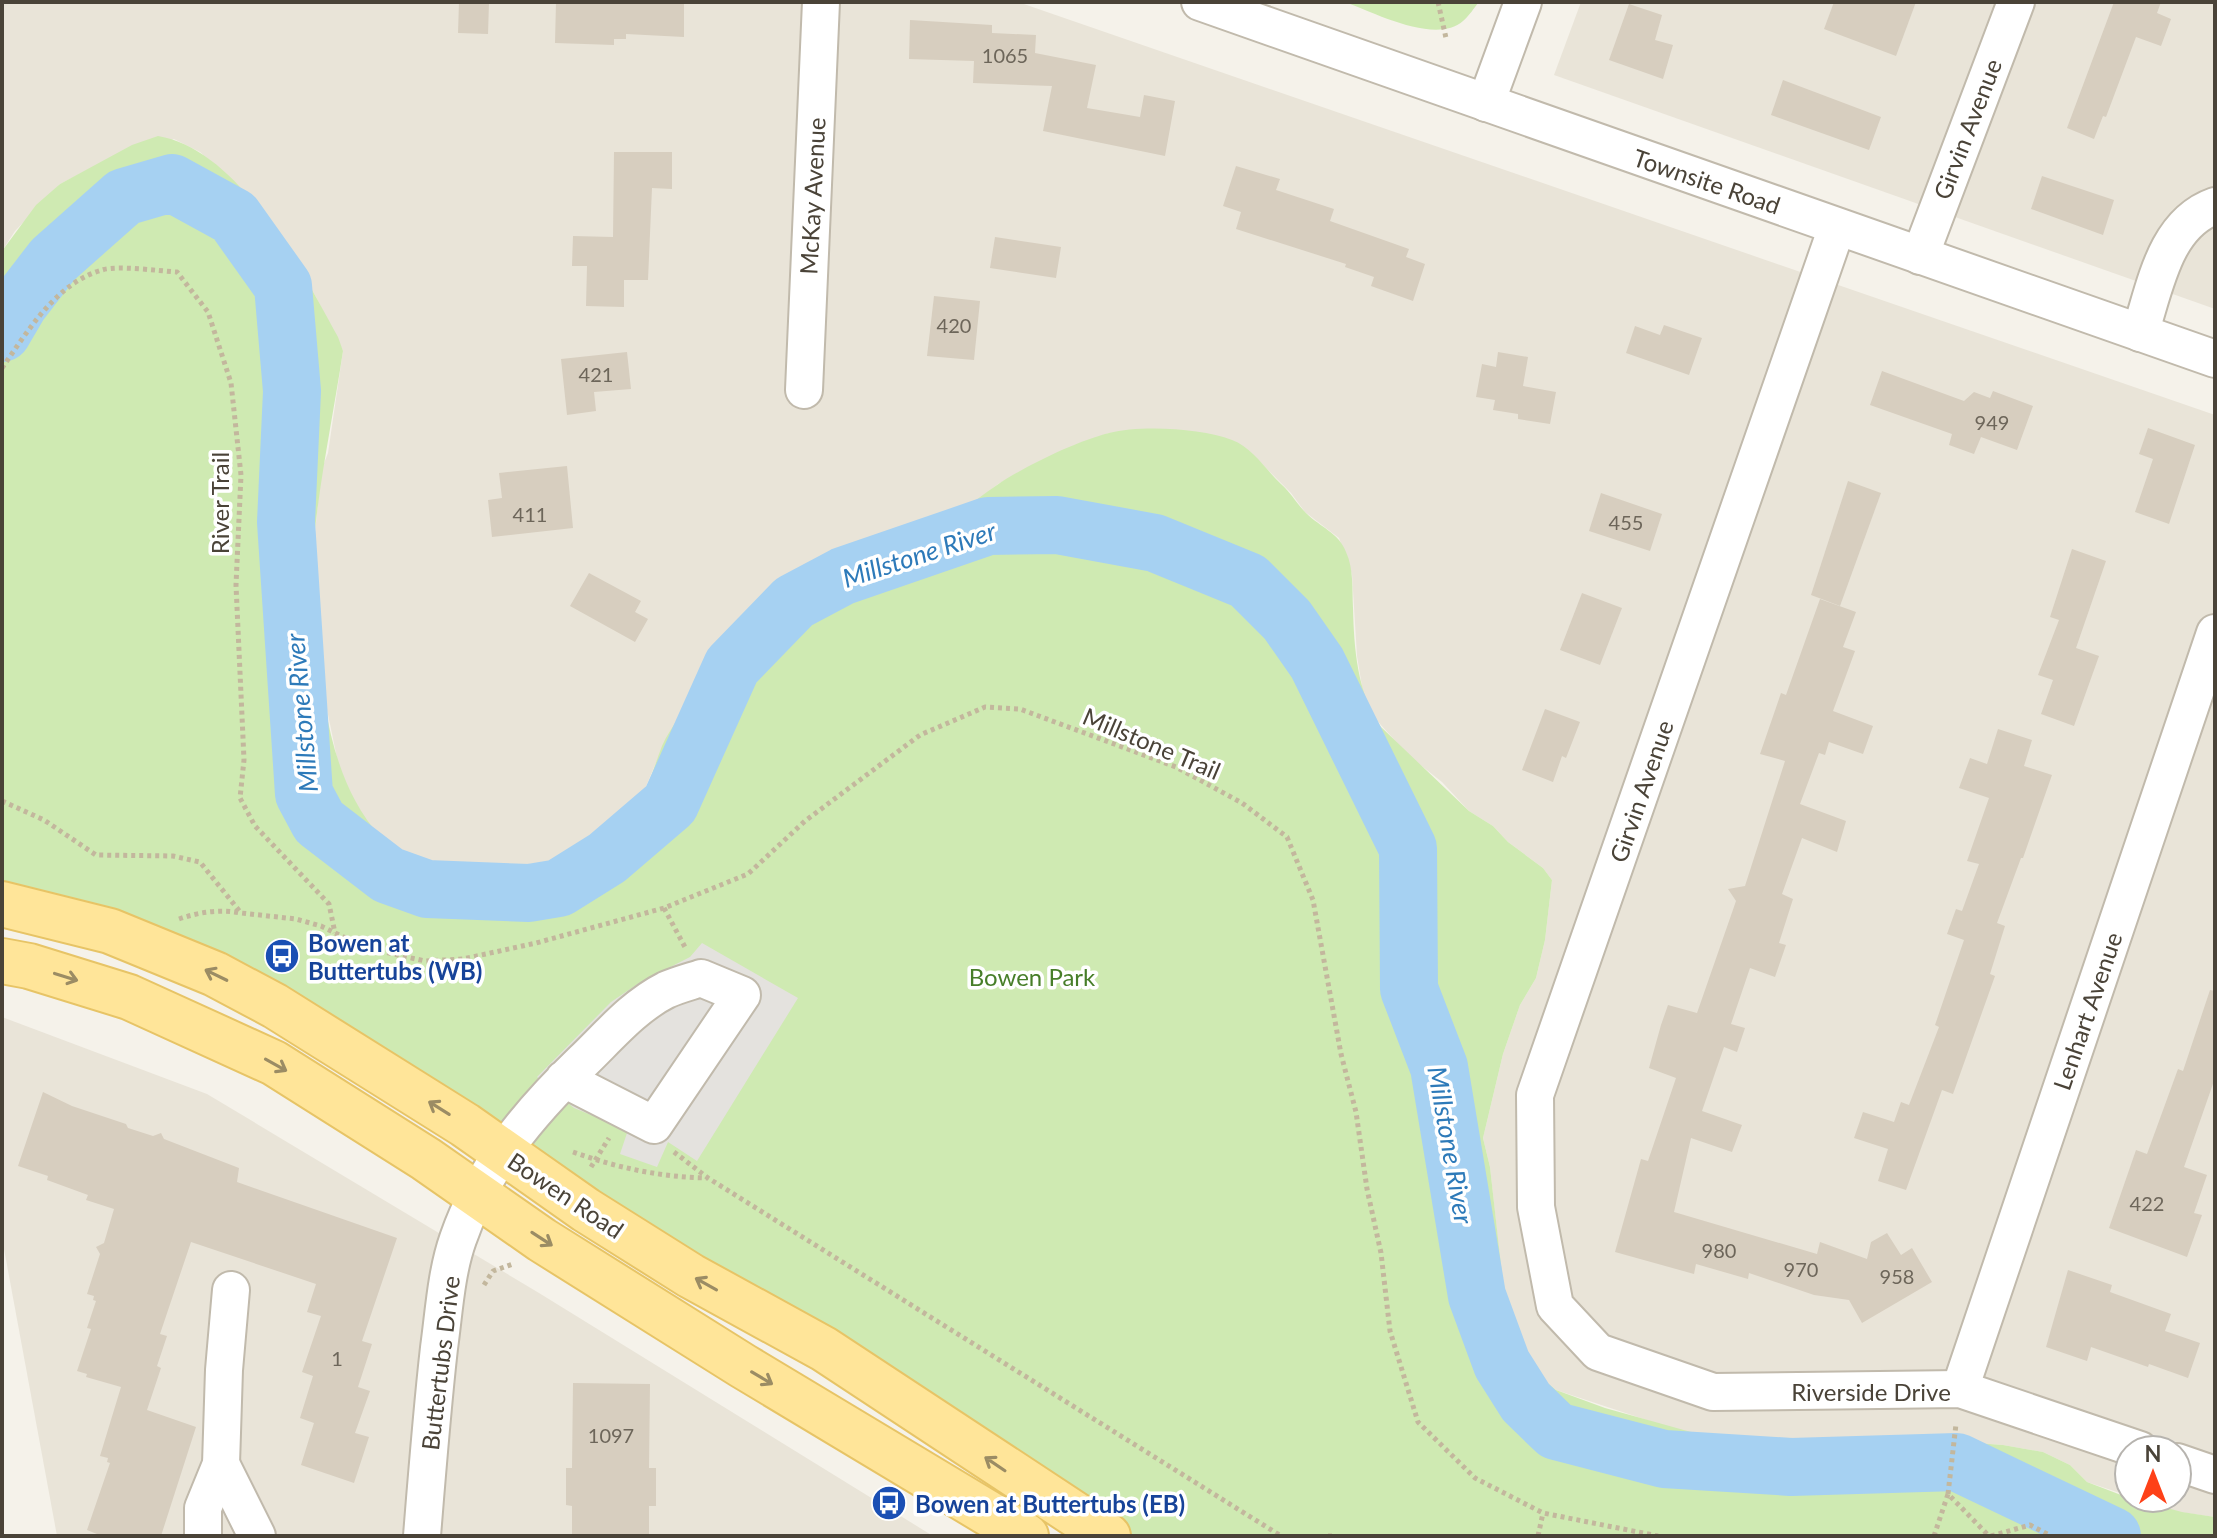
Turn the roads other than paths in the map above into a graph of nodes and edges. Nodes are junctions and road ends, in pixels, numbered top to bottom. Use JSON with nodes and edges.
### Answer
{"nodes":[{"id":1,"x":821,"y":2,"type":"edge"},
{"id":2,"x":1200,"y":2,"type":"edge"},
{"id":3,"x":1523,"y":2,"type":"edge"},
{"id":4,"x":2016,"y":2,"type":"edge"},
{"id":5,"x":1486,"y":103,"type":"junction"},
{"id":6,"x":2215,"y":206,"type":"edge"},
{"id":7,"x":1837,"y":227,"type":"junction"},
{"id":8,"x":1920,"y":256,"type":"junction"},
{"id":9,"x":2140,"y":333,"type":"junction"},
{"id":10,"x":2215,"y":359,"type":"edge"},
{"id":11,"x":804,"y":390,"type":"dead end"},
{"id":12,"x":2215,"y":633,"type":"edge"},
{"id":13,"x":2,"y":904,"type":"edge"},
{"id":14,"x":2,"y":961,"type":"edge"},
{"id":15,"x":564,"y":1079,"type":"junction"},
{"id":16,"x":503,"y":1152,"type":"junction"},
{"id":17,"x":478,"y":1195,"type":"junction"},
{"id":18,"x":231,"y":1290,"type":"dead end"},
{"id":19,"x":1598,"y":1352,"type":"joint"},
{"id":20,"x":1960,"y":1389,"type":"junction"},
{"id":21,"x":2113,"y":1441,"type":"edge"},
{"id":22,"x":221,"y":1464,"type":"junction"},
{"id":23,"x":2193,"y":1467,"type":"edge"},
{"id":24,"x":2215,"y":1475,"type":"edge"},
{"id":25,"x":203,"y":1536,"type":"edge"},
{"id":26,"x":257,"y":1536,"type":"edge"},
{"id":27,"x":422,"y":1536,"type":"edge"},
{"id":28,"x":1026,"y":1536,"type":"edge"},
{"id":29,"x":1108,"y":1536,"type":"edge"}],
"edges":[{"from":1,"to":11,"type":"street","name":"McKay Avenue"},
{"from":2,"to":5,"type":"street","name":"Townsite Road"},
{"from":3,"to":5,"type":"street"},
{"from":4,"to":8,"type":"street","name":"Girvin Avenue"},
{"from":5,"to":7,"type":"street","name":"Townsite Road"},
{"from":6,"to":9,"type":"street"},
{"from":7,"to":8,"type":"street","name":"Townsite Road"},
{"from":7,"to":19,"type":"street","name":"Girvin Avenue"},
{"from":8,"to":9,"type":"street","name":"Townsite Road"},
{"from":9,"to":10,"type":"street","name":"Townsite Road"},
{"from":12,"to":20,"type":"street","name":"Lenhart Avenue"},
{"from":16,"to":13,"type":"main road","name":"Bowen Road","one_way":true},
{"from":14,"to":17,"type":"main road","name":"Bowen Road","one_way":true},
{"from":15,"to":15,"type":"street","name":"Buttertubs Drive"},
{"from":15,"to":16,"type":"street","name":"Buttertubs Drive"},
{"from":16,"to":17,"type":"street","name":"Buttertubs Drive"},
{"from":29,"to":16,"type":"main road","name":"Bowen Road","one_way":true},
{"from":17,"to":27,"type":"street","name":"Buttertubs Drive"},
{"from":17,"to":28,"type":"main road","name":"Bowen Road","one_way":true},
{"from":18,"to":22,"type":"street"},
{"from":19,"to":20,"type":"street","name":"Riverside Drive"},
{"from":20,"to":21,"type":"street","name":"Riverside Drive"},
{"from":22,"to":25,"type":"street"},
{"from":22,"to":26,"type":"street"},
{"from":23,"to":24,"type":"street"}]}
